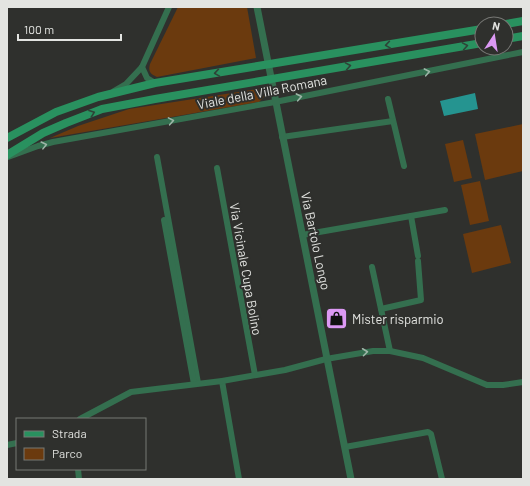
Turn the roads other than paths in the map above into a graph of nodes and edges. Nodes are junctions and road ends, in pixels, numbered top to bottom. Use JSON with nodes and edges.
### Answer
{"nodes":[{"id":1,"x":169,"y":7,"type":"edge"},
{"id":2,"x":257,"y":7,"type":"edge"},
{"id":3,"x":474,"y":30,"type":"edge"},
{"id":4,"x":474,"y":44,"type":"edge"},
{"id":5,"x":523,"y":52,"type":"edge"},
{"id":6,"x":142,"y":67,"type":"junction"},
{"id":7,"x":155,"y":83,"type":"junction"},
{"id":8,"x":107,"y":95,"type":"junction"},
{"id":9,"x":388,"y":99,"type":"dead end"},
{"id":10,"x":275,"y":102,"type":"junction"},
{"id":11,"x":393,"y":121,"type":"junction"},
{"id":12,"x":7,"y":138,"type":"edge"},
{"id":13,"x":282,"y":138,"type":"junction"},
{"id":14,"x":7,"y":157,"type":"edge"},
{"id":15,"x":157,"y":157,"type":"dead end"},
{"id":16,"x":154,"y":165,"type":"dead end"},
{"id":17,"x":404,"y":166,"type":"dead end"},
{"id":18,"x":217,"y":168,"type":"dead end"},
{"id":19,"x":445,"y":210,"type":"dead end"},
{"id":20,"x":411,"y":216,"type":"junction"},
{"id":21,"x":302,"y":235,"type":"junction"},
{"id":22,"x":372,"y":267,"type":"dead end"},
{"id":23,"x":381,"y":310,"type":"junction"},
{"id":24,"x":390,"y":351,"type":"junction"},
{"id":25,"x":326,"y":359,"type":"junction"},
{"id":26,"x":255,"y":375,"type":"junction"},
{"id":27,"x":222,"y":381,"type":"junction"},
{"id":28,"x":523,"y":382,"type":"edge"},
{"id":29,"x":196,"y":383,"type":"junction"},
{"id":30,"x":82,"y":418,"type":"edge"},
{"id":31,"x":345,"y":447,"type":"junction"},
{"id":32,"x":240,"y":479,"type":"edge"},
{"id":33,"x":351,"y":479,"type":"edge"},
{"id":34,"x":442,"y":479,"type":"edge"}],
"edges":[{"from":1,"to":6,"type":"street"},
{"from":2,"to":10,"type":"street","name":"Via Bartolo Longo"},
{"from":3,"to":7,"type":"main road","name":"Viale della Villa Romana","one_way":true},
{"from":14,"to":4,"type":"main road","name":"Viale della Villa Romana","one_way":true},
{"from":10,"to":5,"type":"street","name":"Viale della Villa Romana","one_way":true},
{"from":6,"to":7,"type":"street"},
{"from":6,"to":8,"type":"street"},
{"from":7,"to":8,"type":"main road","name":"Viale della Villa Romana"},
{"from":8,"to":12,"type":"main road","name":"Viale della Villa Romana"},
{"from":9,"to":11,"type":"street"},
{"from":10,"to":13,"type":"street","name":"Via Bartolo Longo"},
{"from":14,"to":10,"type":"street","name":"Viale della Villa Romana","one_way":true},
{"from":11,"to":13,"type":"street"},
{"from":11,"to":17,"type":"street"},
{"from":13,"to":21,"type":"street","name":"Via Bartolo Longo"},
{"from":15,"to":29,"type":"street"},
{"from":16,"to":29,"type":"street"},
{"from":18,"to":26,"type":"street","name":"Via Vicinale Cupa Bolino"},
{"from":19,"to":20,"type":"street"},
{"from":20,"to":21,"type":"street"},
{"from":20,"to":23,"type":"street"},
{"from":21,"to":25,"type":"street","name":"Via Bartolo Longo"},
{"from":22,"to":23,"type":"street"},
{"from":23,"to":24,"type":"street"},
{"from":25,"to":24,"type":"street","one_way":true},
{"from":24,"to":28,"type":"street"},
{"from":25,"to":26,"type":"street"},
{"from":25,"to":31,"type":"street","name":"Via Bartolo Longo"},
{"from":26,"to":27,"type":"street"},
{"from":27,"to":29,"type":"street"},
{"from":27,"to":32,"type":"street"},
{"from":29,"to":30,"type":"street"},
{"from":31,"to":33,"type":"street","name":"Via Bartolo Longo"},
{"from":31,"to":34,"type":"street"}]}
